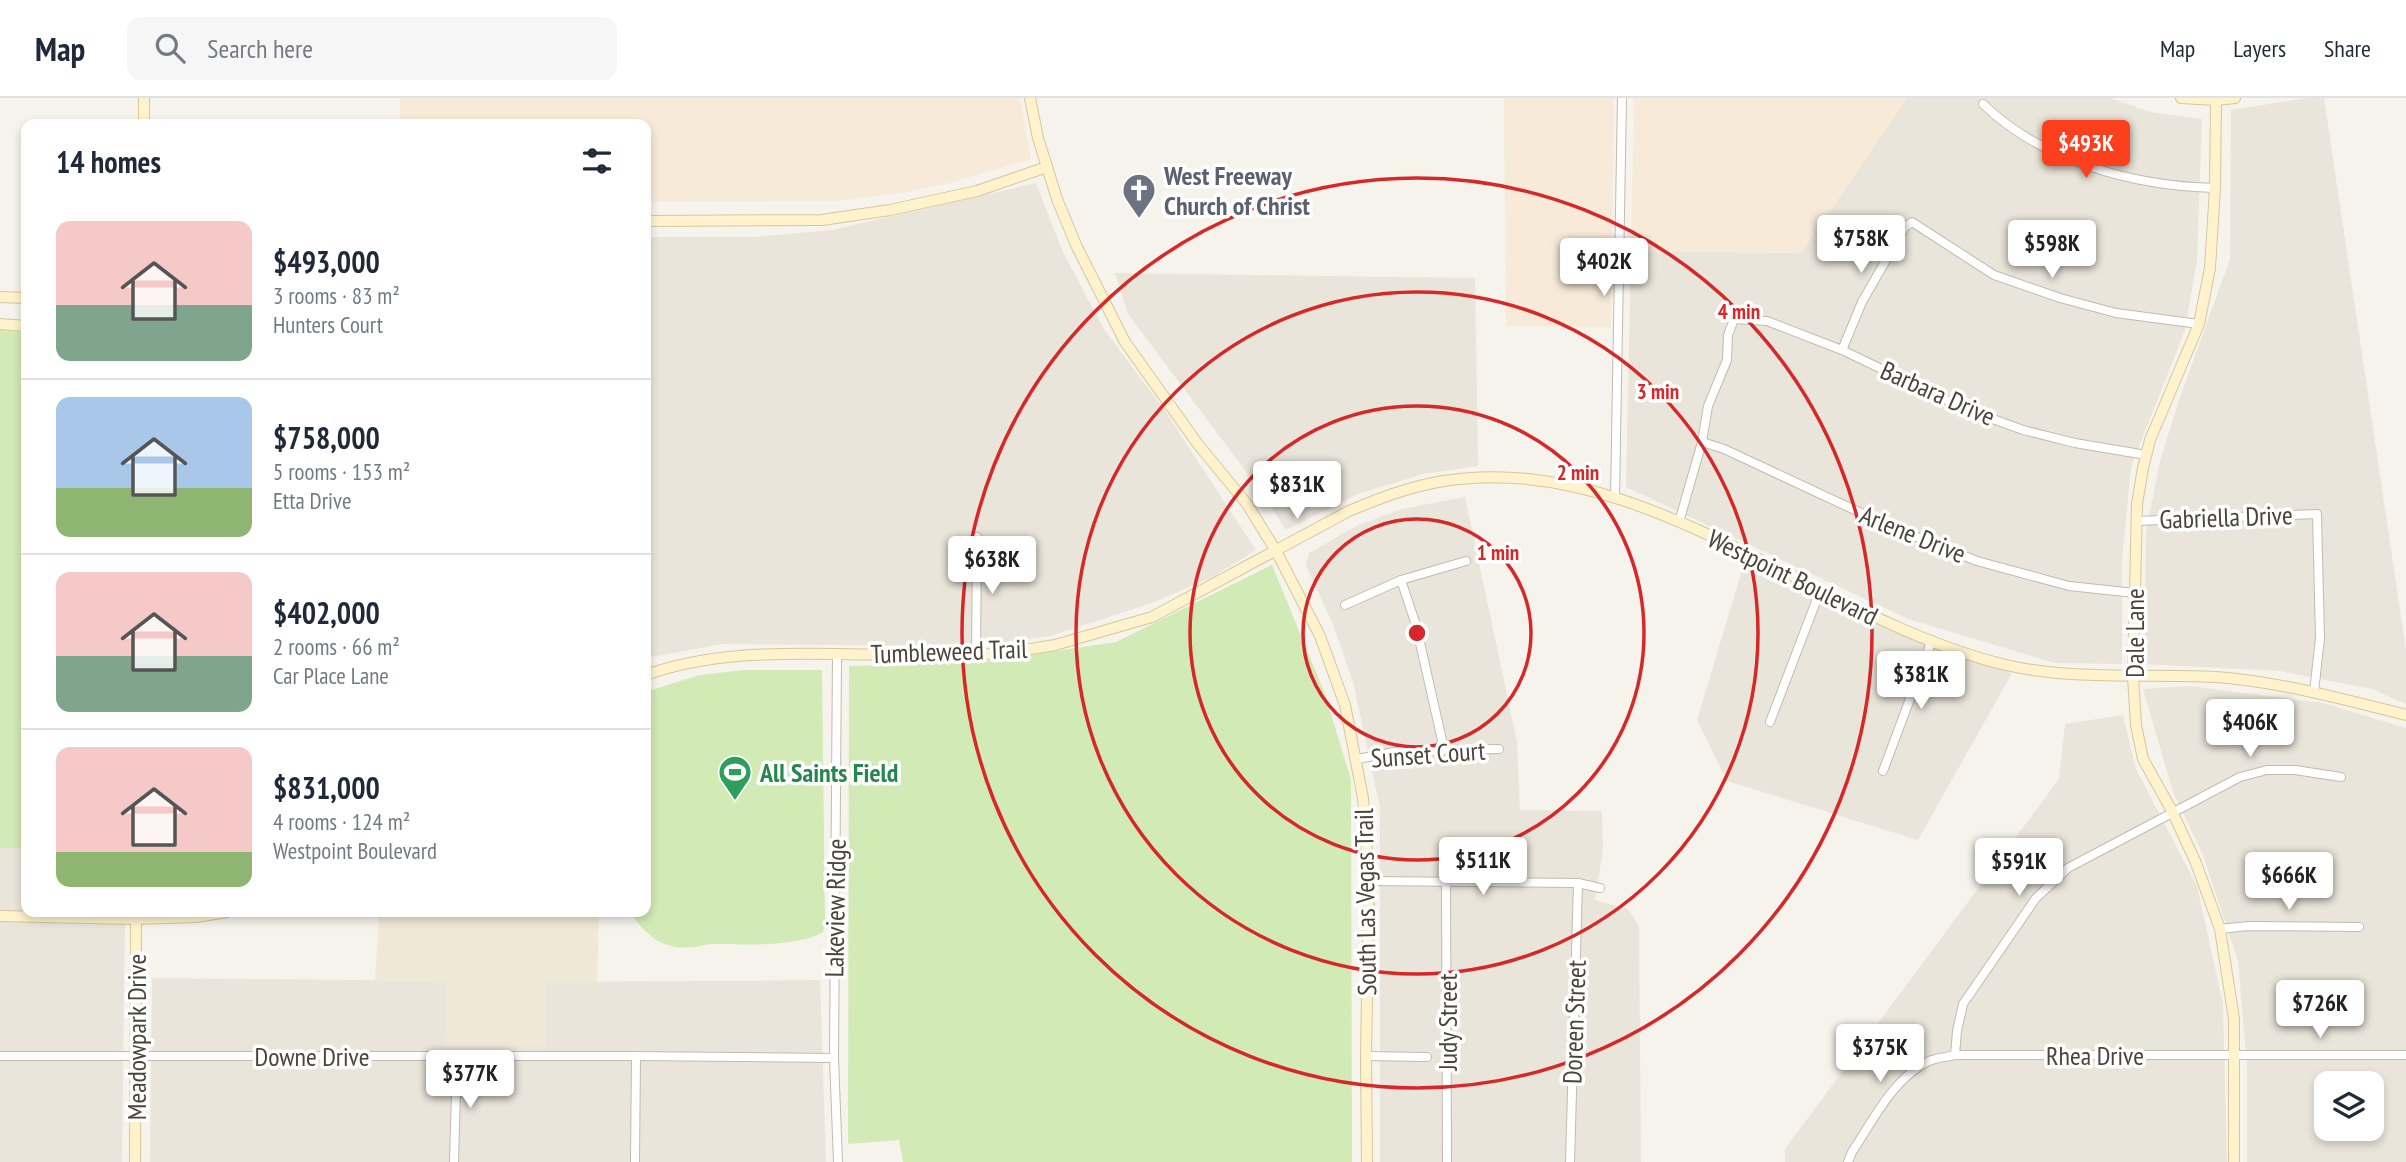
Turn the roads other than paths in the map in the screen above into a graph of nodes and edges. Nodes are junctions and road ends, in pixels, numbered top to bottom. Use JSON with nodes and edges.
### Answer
{"nodes":[{"id":1,"x":144,"y":98,"type":"edge"},
{"id":2,"x":1030,"y":98,"type":"edge"},
{"id":3,"x":1622,"y":98,"type":"edge"},
{"id":4,"x":2181,"y":98,"type":"edge"},
{"id":5,"x":2235,"y":98,"type":"edge"},
{"id":6,"x":2216,"y":99,"type":"edge"},
{"id":7,"x":1983,"y":104,"type":"dead end"},
{"id":8,"x":144,"y":119,"type":"edge"},
{"id":9,"x":1046,"y":167,"type":"junction"},
{"id":10,"x":2215,"y":188,"type":"junction"},
{"id":11,"x":651,"y":222,"type":"edge"},
{"id":12,"x":0,"y":297,"type":"edge"},
{"id":13,"x":21,"y":298,"type":"edge"},
{"id":14,"x":0,"y":324,"type":"edge"},
{"id":15,"x":2199,"y":324,"type":"junction"},
{"id":16,"x":21,"y":326,"type":"edge"},
{"id":17,"x":1842,"y":350,"type":"junction"},
{"id":18,"x":1702,"y":442,"type":"junction"},
{"id":19,"x":2146,"y":455,"type":"junction"},
{"id":20,"x":1615,"y":497,"type":"junction"},
{"id":21,"x":2136,"y":521,"type":"junction"},
{"id":22,"x":1679,"y":522,"type":"junction"},
{"id":23,"x":977,"y":537,"type":"dead end"},
{"id":24,"x":1276,"y":551,"type":"junction"},
{"id":25,"x":1466,"y":561,"type":"dead end"},
{"id":26,"x":1401,"y":580,"type":"junction"},
{"id":27,"x":1820,"y":591,"type":"junction"},
{"id":28,"x":2135,"y":593,"type":"junction"},
{"id":29,"x":1345,"y":605,"type":"dead end"},
{"id":30,"x":1932,"y":640,"type":"junction"},
{"id":31,"x":838,"y":654,"type":"junction"},
{"id":32,"x":976,"y":655,"type":"junction"},
{"id":33,"x":651,"y":672,"type":"edge"},
{"id":34,"x":2133,"y":677,"type":"junction"},
{"id":35,"x":2314,"y":692,"type":"junction"},
{"id":36,"x":2406,"y":715,"type":"edge"},
{"id":37,"x":1770,"y":722,"type":"dead end"},
{"id":38,"x":1444,"y":749,"type":"junction"},
{"id":39,"x":1499,"y":749,"type":"dead end"},
{"id":40,"x":1357,"y":759,"type":"junction"},
{"id":41,"x":1883,"y":771,"type":"dead end"},
{"id":42,"x":2341,"y":777,"type":"dead end"},
{"id":43,"x":2172,"y":811,"type":"junction"},
{"id":44,"x":1369,"y":881,"type":"junction"},
{"id":45,"x":1447,"y":882,"type":"junction"},
{"id":46,"x":1578,"y":883,"type":"junction"},
{"id":47,"x":1600,"y":888,"type":"dead end"},
{"id":48,"x":0,"y":916,"type":"edge"},
{"id":49,"x":21,"y":916,"type":"edge"},
{"id":50,"x":136,"y":917,"type":"edge"},
{"id":51,"x":2359,"y":927,"type":"dead end"},
{"id":52,"x":2220,"y":929,"type":"junction"},
{"id":53,"x":136,"y":1054,"type":"junction"},
{"id":54,"x":2234,"y":1054,"type":"junction"},
{"id":55,"x":1955,"y":1055,"type":"junction"},
{"id":56,"x":2406,"y":1055,"type":"edge"},
{"id":57,"x":0,"y":1056,"type":"edge"},
{"id":58,"x":636,"y":1056,"type":"junction"},
{"id":59,"x":1366,"y":1056,"type":"junction"},
{"id":60,"x":457,"y":1057,"type":"junction"},
{"id":61,"x":1427,"y":1057,"type":"dead end"},
{"id":62,"x":834,"y":1058,"type":"junction"},
{"id":63,"x":135,"y":1162,"type":"edge"},
{"id":64,"x":454,"y":1162,"type":"edge"},
{"id":65,"x":635,"y":1162,"type":"edge"},
{"id":66,"x":838,"y":1162,"type":"edge"},
{"id":67,"x":1367,"y":1162,"type":"edge"},
{"id":68,"x":1447,"y":1162,"type":"edge"},
{"id":69,"x":1570,"y":1162,"type":"edge"},
{"id":70,"x":1848,"y":1162,"type":"edge"},
{"id":71,"x":2234,"y":1162,"type":"edge"}],
"edges":[{"from":1,"to":8,"type":"street"},
{"from":2,"to":9,"type":"street","name":"South Las Vegas Trail"},
{"from":3,"to":20,"type":"street"},
{"from":4,"to":6,"type":"street"},
{"from":5,"to":6,"type":"street"},
{"from":6,"to":10,"type":"street","name":"Dale Lane"},
{"from":7,"to":10,"type":"street"},
{"from":9,"to":11,"type":"street"},
{"from":9,"to":24,"type":"street","name":"South Las Vegas Trail"},
{"from":10,"to":15,"type":"street","name":"Dale Lane"},
{"from":12,"to":13,"type":"street"},
{"from":14,"to":16,"type":"street"},
{"from":15,"to":17,"type":"street"},
{"from":15,"to":19,"type":"street","name":"Dale Lane"},
{"from":17,"to":18,"type":"street","name":"Barbara Drive"},
{"from":17,"to":19,"type":"street","name":"Barbara Drive"},
{"from":18,"to":22,"type":"street"},
{"from":18,"to":28,"type":"street","name":"Arlene Drive"},
{"from":19,"to":21,"type":"street","name":"Dale Lane"},
{"from":20,"to":22,"type":"street","name":"Westpoint Boulevard"},
{"from":20,"to":24,"type":"street","name":"Westpoint Boulevard"},
{"from":21,"to":28,"type":"street","name":"Dale Lane"},
{"from":21,"to":35,"type":"street","name":"Gabriella Drive"},
{"from":22,"to":27,"type":"street","name":"Westpoint Boulevard"},
{"from":23,"to":32,"type":"street"},
{"from":24,"to":32,"type":"street","name":"Tumbleweed Trail"},
{"from":24,"to":40,"type":"street","name":"South Las Vegas Trail"},
{"from":25,"to":26,"type":"street"},
{"from":26,"to":29,"type":"street"},
{"from":26,"to":38,"type":"street"},
{"from":27,"to":30,"type":"street","name":"Westpoint Boulevard"},
{"from":27,"to":37,"type":"street"},
{"from":28,"to":34,"type":"street","name":"Dale Lane"},
{"from":30,"to":34,"type":"street","name":"Westpoint Boulevard"},
{"from":30,"to":41,"type":"street"},
{"from":31,"to":32,"type":"street","name":"Tumbleweed Trail"},
{"from":31,"to":33,"type":"street","name":"Tumbleweed Trail"},
{"from":31,"to":62,"type":"street","name":"Lakeview Ridge"},
{"from":34,"to":35,"type":"street","name":"Westpoint Boulevard"},
{"from":34,"to":43,"type":"street","name":"Dale Lane"},
{"from":35,"to":36,"type":"street","name":"Westpoint Boulevard"},
{"from":38,"to":39,"type":"street","name":"Sunset Court"},
{"from":38,"to":40,"type":"street","name":"Sunset Court"},
{"from":40,"to":44,"type":"street","name":"South Las Vegas Trail"},
{"from":42,"to":43,"type":"street"},
{"from":43,"to":52,"type":"street","name":"Dale Lane"},
{"from":43,"to":55,"type":"street"},
{"from":44,"to":45,"type":"street"},
{"from":44,"to":59,"type":"street","name":"South Las Vegas Trail"},
{"from":45,"to":46,"type":"street"},
{"from":45,"to":68,"type":"street","name":"Judy Street"},
{"from":46,"to":47,"type":"street"},
{"from":46,"to":69,"type":"street","name":"Doreen Street"},
{"from":48,"to":49,"type":"street"},
{"from":50,"to":53,"type":"street","name":"Meadowpark Drive"},
{"from":51,"to":52,"type":"street"},
{"from":52,"to":54,"type":"street","name":"Dale Lane"},
{"from":53,"to":57,"type":"street","name":"Downe Drive"},
{"from":53,"to":60,"type":"street","name":"Downe Drive"},
{"from":53,"to":63,"type":"street","name":"Meadowpark Drive"},
{"from":54,"to":55,"type":"street","name":"Rhea Drive"},
{"from":54,"to":56,"type":"street","name":"Rhea Drive"},
{"from":54,"to":71,"type":"street","name":"Dale Lane"},
{"from":55,"to":70,"type":"street","name":"Rhea Drive"},
{"from":58,"to":60,"type":"street","name":"Downe Drive"},
{"from":58,"to":62,"type":"street","name":"Downe Drive"},
{"from":58,"to":65,"type":"street"},
{"from":59,"to":61,"type":"street"},
{"from":59,"to":67,"type":"street","name":"South Las Vegas Trail"},
{"from":60,"to":64,"type":"street"},
{"from":62,"to":66,"type":"street","name":"Lakeview Ridge"}]}
